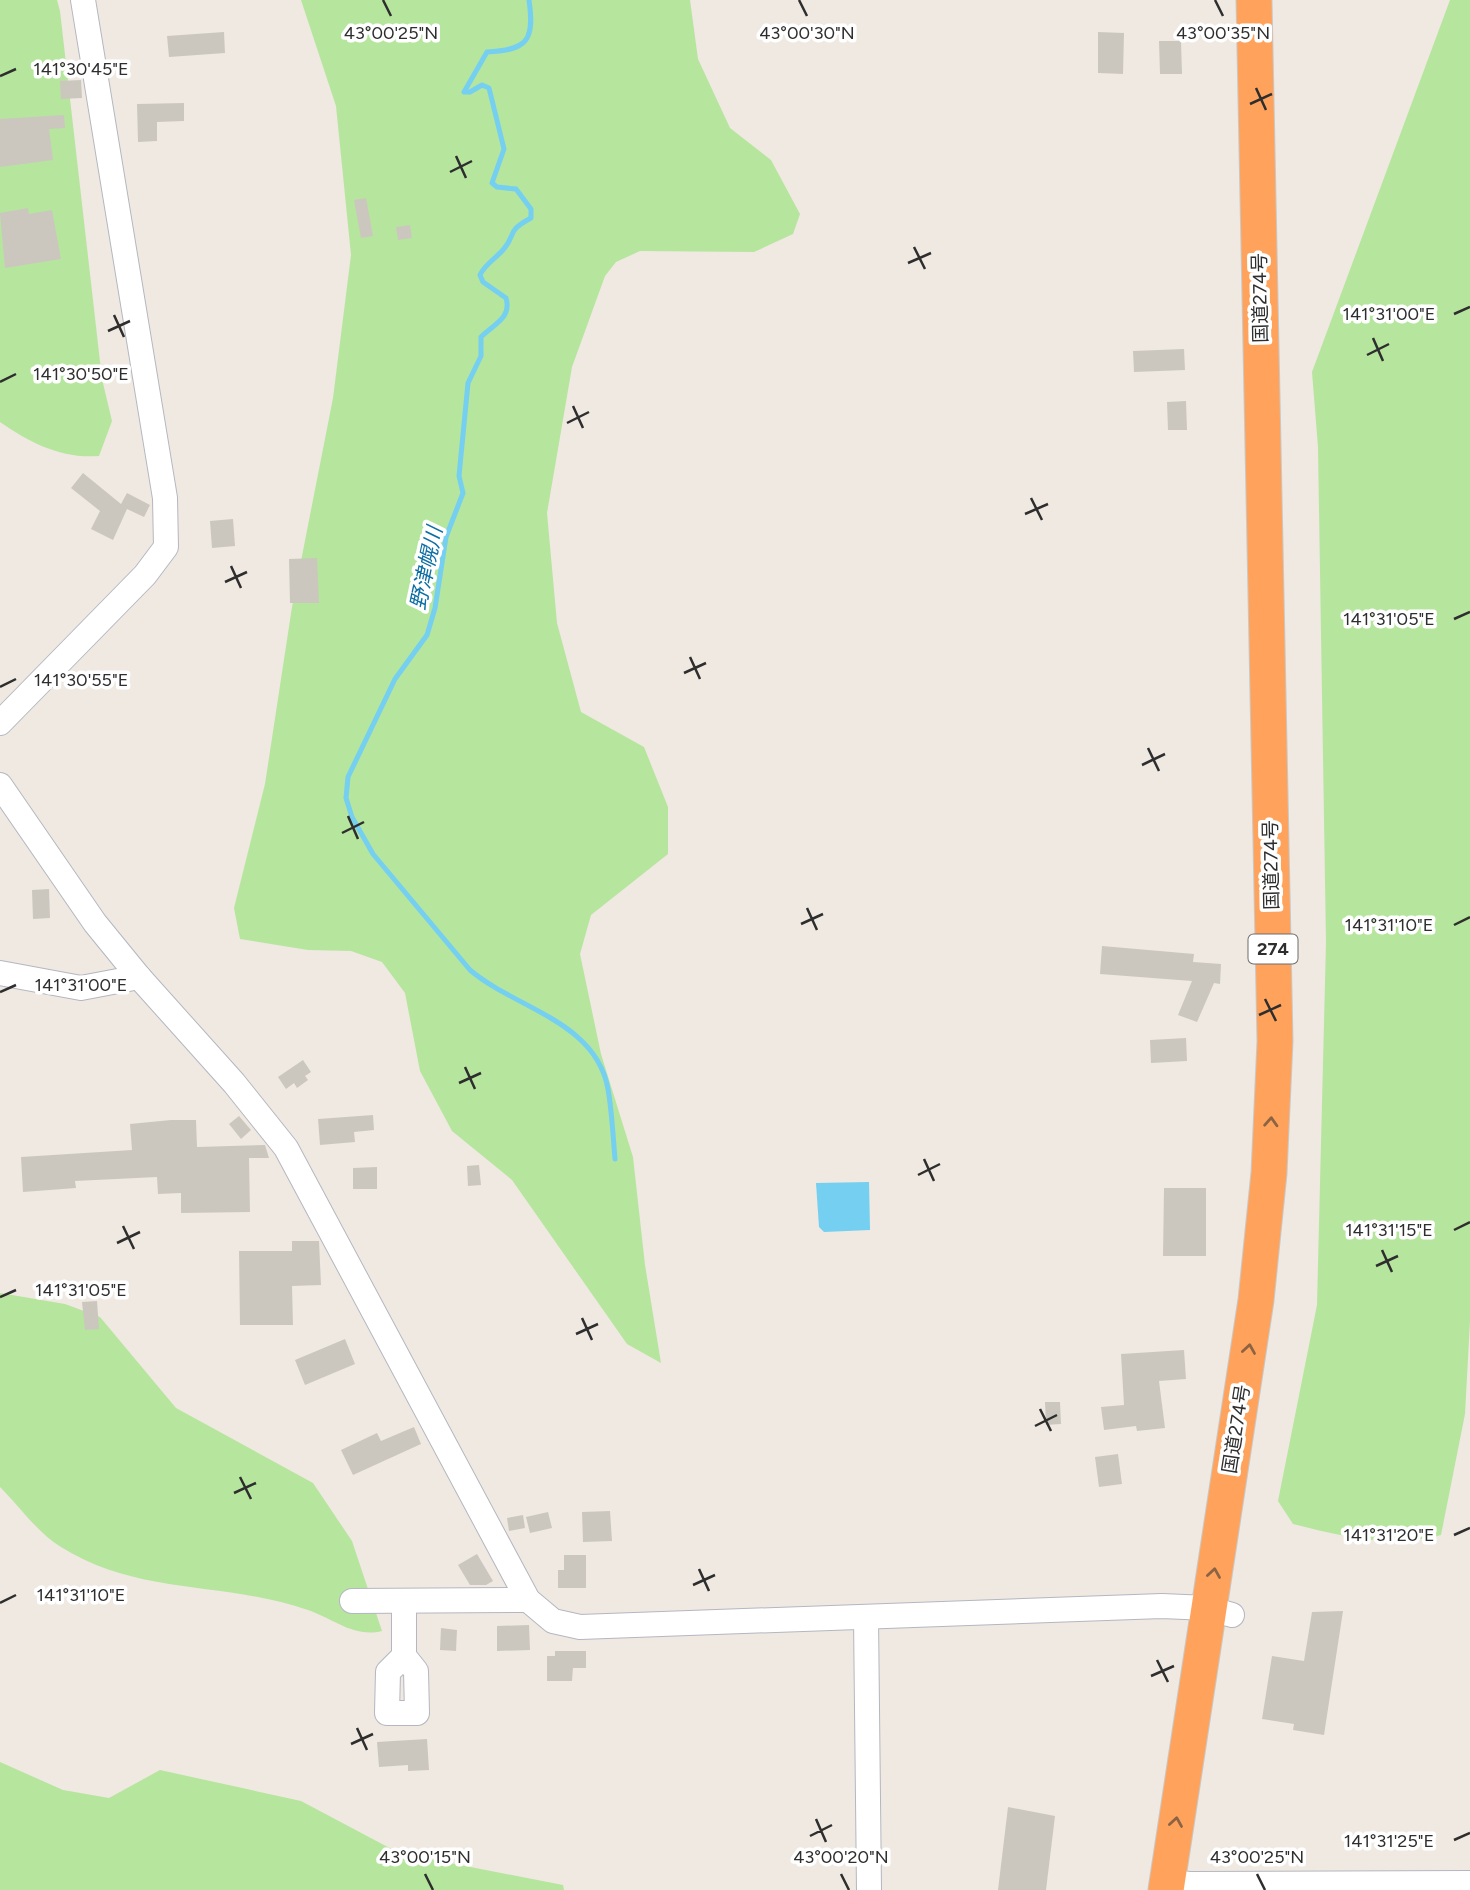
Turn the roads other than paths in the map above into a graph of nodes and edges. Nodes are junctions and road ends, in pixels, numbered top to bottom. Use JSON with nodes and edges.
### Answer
{"nodes":[{"id":1,"x":83,"y":0,"type":"edge"},
{"id":2,"x":1254,"y":0,"type":"edge"},
{"id":3,"x":1277,"y":0,"type":"edge"},
{"id":4,"x":0,"y":723,"type":"edge"},
{"id":5,"x":0,"y":785,"type":"edge"},
{"id":6,"x":0,"y":973,"type":"edge"},
{"id":7,"x":139,"y":977,"type":"junction"},
{"id":8,"x":528,"y":1600,"type":"junction"},
{"id":9,"x":352,"y":1601,"type":"dead end"},
{"id":10,"x":404,"y":1601,"type":"junction"},
{"id":11,"x":1220,"y":1611,"type":"junction"},
{"id":12,"x":866,"y":1616,"type":"junction"},
{"id":13,"x":404,"y":1656,"type":"dead end"},
{"id":14,"x":1470,"y":1883,"type":"edge"},
{"id":15,"x":1178,"y":1886,"type":"edge"},
{"id":16,"x":869,"y":1890,"type":"edge"}],
"edges":[{"from":1,"to":4,"type":"street"},
{"from":11,"to":2,"type":"highway","name":"国道274号","number":"274","one_way":true},
{"from":3,"to":11,"type":"highway","name":"国道274号","number":"274"},
{"from":5,"to":7,"type":"street"},
{"from":6,"to":7,"type":"street"},
{"from":7,"to":8,"type":"street"},
{"from":8,"to":10,"type":"street"},
{"from":8,"to":12,"type":"street"},
{"from":9,"to":10,"type":"street"},
{"from":10,"to":13,"type":"street"},
{"from":11,"to":12,"type":"street"},
{"from":11,"to":15,"type":"highway","name":"国道274号","number":"274"},
{"from":12,"to":16,"type":"street"},
{"from":14,"to":15,"type":"street"}]}
